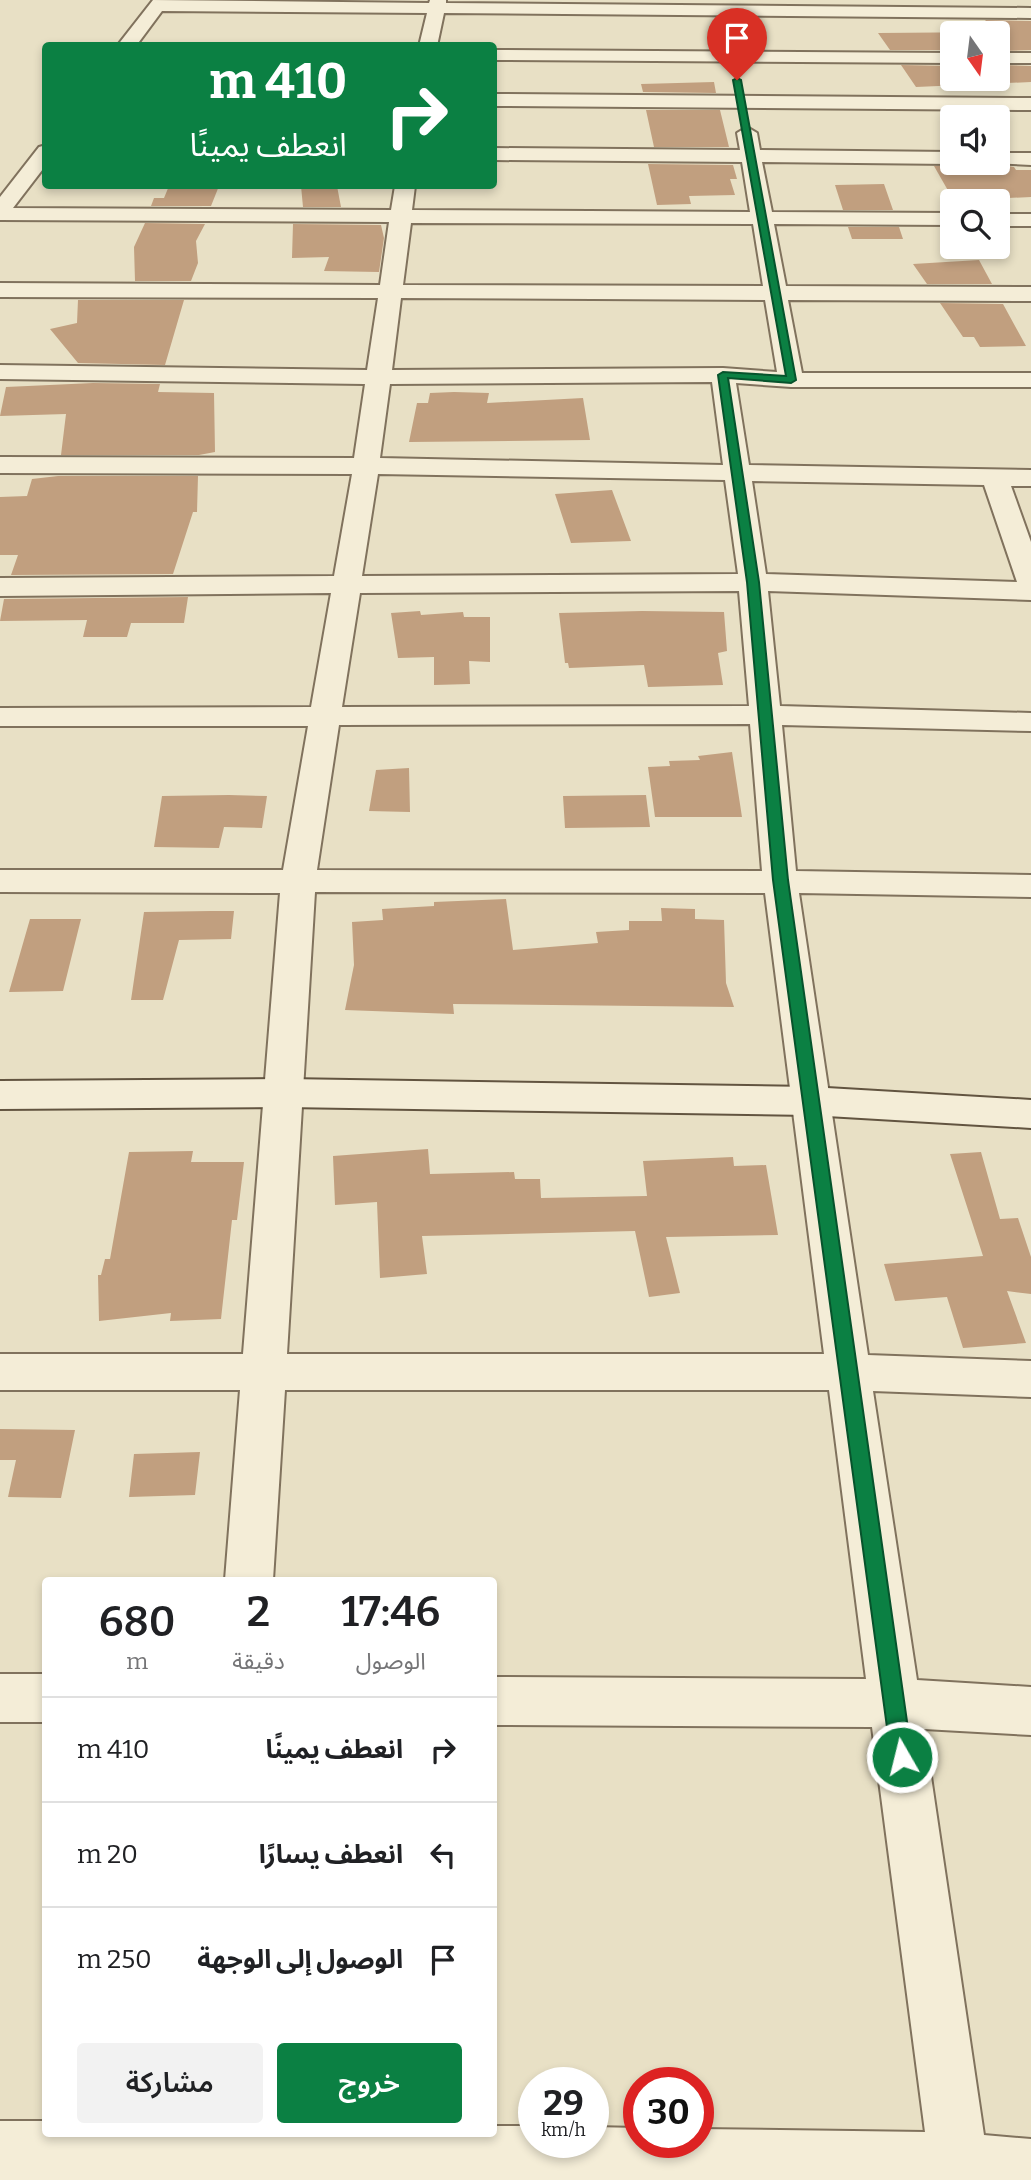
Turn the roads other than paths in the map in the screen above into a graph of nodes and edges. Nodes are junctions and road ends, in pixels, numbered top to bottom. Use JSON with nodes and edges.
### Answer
{"nodes":[{"id":1,"x":159,"y":3,"type":"edge"},
{"id":2,"x":438,"y":4,"type":"edge"},
{"id":3,"x":724,"y":6,"type":"edge"},
{"id":4,"x":1031,"y":13,"type":"edge"},
{"id":5,"x":129,"y":42,"type":"edge"},
{"id":6,"x":429,"y":42,"type":"edge"},
{"id":7,"x":497,"y":55,"type":"edge"},
{"id":8,"x":733,"y":56,"type":"junction"},
{"id":9,"x":940,"y":58,"type":"edge"},
{"id":10,"x":1010,"y":58,"type":"edge"},
{"id":11,"x":1031,"y":58,"type":"edge"},
{"id":12,"x":497,"y":100,"type":"edge"},
{"id":13,"x":741,"y":103,"type":"junction"},
{"id":14,"x":1031,"y":104,"type":"edge"},
{"id":15,"x":497,"y":154,"type":"edge"},
{"id":16,"x":42,"y":156,"type":"edge"},
{"id":17,"x":751,"y":156,"type":"junction"},
{"id":18,"x":940,"y":158,"type":"edge"},
{"id":19,"x":1010,"y":159,"type":"edge"},
{"id":20,"x":1031,"y":159,"type":"edge"},
{"id":21,"x":405,"y":189,"type":"edge"},
{"id":22,"x":0,"y":213,"type":"edge"},
{"id":23,"x":401,"y":216,"type":"junction"},
{"id":24,"x":763,"y":218,"type":"junction"},
{"id":25,"x":940,"y":219,"type":"edge"},
{"id":26,"x":1010,"y":219,"type":"edge"},
{"id":27,"x":1031,"y":220,"type":"edge"},
{"id":28,"x":0,"y":290,"type":"edge"},
{"id":29,"x":389,"y":292,"type":"junction"},
{"id":30,"x":777,"y":293,"type":"junction"},
{"id":31,"x":1031,"y":294,"type":"edge"},
{"id":32,"x":0,"y":372,"type":"edge"},
{"id":33,"x":723,"y":375,"type":"junction"},
{"id":34,"x":377,"y":377,"type":"junction"},
{"id":35,"x":791,"y":380,"type":"junction"},
{"id":36,"x":1031,"y":380,"type":"edge"},
{"id":37,"x":0,"y":465,"type":"edge"},
{"id":38,"x":366,"y":466,"type":"junction"},
{"id":39,"x":736,"y":472,"type":"junction"},
{"id":40,"x":995,"y":478,"type":"junction"},
{"id":41,"x":1031,"y":478,"type":"edge"},
{"id":42,"x":753,"y":582,"type":"junction"},
{"id":43,"x":1031,"y":582,"type":"edge"},
{"id":44,"x":0,"y":586,"type":"edge"},
{"id":45,"x":345,"y":587,"type":"junction"},
{"id":46,"x":1031,"y":592,"type":"edge"},
{"id":47,"x":766,"y":716,"type":"junction"},
{"id":48,"x":0,"y":718,"type":"edge"},
{"id":49,"x":326,"y":719,"type":"junction"},
{"id":50,"x":1031,"y":722,"type":"edge"},
{"id":51,"x":780,"y":880,"type":"junction"},
{"id":52,"x":0,"y":881,"type":"edge"},
{"id":53,"x":298,"y":883,"type":"junction"},
{"id":54,"x":1031,"y":886,"type":"edge"},
{"id":55,"x":286,"y":1093,"type":"junction"},
{"id":56,"x":0,"y":1095,"type":"edge"},
{"id":57,"x":810,"y":1101,"type":"junction"},
{"id":58,"x":1031,"y":1114,"type":"edge"},
{"id":59,"x":265,"y":1370,"type":"junction"},
{"id":60,"x":0,"y":1372,"type":"edge"},
{"id":61,"x":847,"y":1372,"type":"junction"},
{"id":62,"x":1031,"y":1380,"type":"edge"},
{"id":63,"x":249,"y":1577,"type":"edge"},
{"id":64,"x":0,"y":1698,"type":"edge"},
{"id":65,"x":42,"y":1698,"type":"edge"},
{"id":66,"x":497,"y":1701,"type":"edge"},
{"id":67,"x":894,"y":1703,"type":"junction"},
{"id":68,"x":1031,"y":1712,"type":"edge"},
{"id":69,"x":0,"y":2151,"type":"edge"},
{"id":70,"x":170,"y":2155,"type":"edge"},
{"id":71,"x":1031,"y":2169,"type":"edge"},
{"id":72,"x":960,"y":2171,"type":"edge"}],
"edges":[{"from":1,"to":2,"type":"street"},
{"from":1,"to":5,"type":"street"},
{"from":2,"to":3,"type":"street"},
{"from":2,"to":6,"type":"street"},
{"from":3,"to":4,"type":"street"},
{"from":3,"to":8,"type":"street"},
{"from":7,"to":8,"type":"street"},
{"from":8,"to":9,"type":"street"},
{"from":8,"to":13,"type":"street"},
{"from":10,"to":11,"type":"street"},
{"from":12,"to":13,"type":"street"},
{"from":13,"to":14,"type":"street"},
{"from":13,"to":17,"type":"street"},
{"from":15,"to":17,"type":"street"},
{"from":16,"to":22,"type":"street"},
{"from":17,"to":18,"type":"street"},
{"from":17,"to":24,"type":"street"},
{"from":19,"to":20,"type":"street"},
{"from":21,"to":23,"type":"street"},
{"from":22,"to":23,"type":"street"},
{"from":23,"to":24,"type":"street"},
{"from":23,"to":29,"type":"street"},
{"from":24,"to":25,"type":"street"},
{"from":24,"to":30,"type":"street"},
{"from":26,"to":27,"type":"street"},
{"from":28,"to":29,"type":"street"},
{"from":29,"to":30,"type":"street"},
{"from":29,"to":34,"type":"street"},
{"from":30,"to":31,"type":"street"},
{"from":30,"to":35,"type":"street"},
{"from":32,"to":34,"type":"street"},
{"from":33,"to":34,"type":"street"},
{"from":33,"to":35,"type":"street"},
{"from":33,"to":39,"type":"street"},
{"from":34,"to":38,"type":"street"},
{"from":35,"to":36,"type":"street"},
{"from":37,"to":38,"type":"street"},
{"from":38,"to":39,"type":"street"},
{"from":38,"to":45,"type":"street"},
{"from":39,"to":40,"type":"street"},
{"from":39,"to":42,"type":"street"},
{"from":40,"to":41,"type":"street"},
{"from":40,"to":43,"type":"street"},
{"from":42,"to":45,"type":"street"},
{"from":42,"to":46,"type":"street"},
{"from":42,"to":47,"type":"street"},
{"from":44,"to":45,"type":"street"},
{"from":45,"to":49,"type":"street"},
{"from":47,"to":49,"type":"street"},
{"from":47,"to":50,"type":"street"},
{"from":47,"to":51,"type":"street"},
{"from":48,"to":49,"type":"street"},
{"from":49,"to":53,"type":"street"},
{"from":51,"to":53,"type":"street"},
{"from":51,"to":54,"type":"street"},
{"from":51,"to":57,"type":"street"},
{"from":52,"to":53,"type":"street"},
{"from":53,"to":55,"type":"street"},
{"from":55,"to":56,"type":"street"},
{"from":55,"to":57,"type":"street"},
{"from":55,"to":59,"type":"street"},
{"from":57,"to":58,"type":"street"},
{"from":57,"to":61,"type":"street"},
{"from":59,"to":60,"type":"street"},
{"from":59,"to":61,"type":"street"},
{"from":59,"to":63,"type":"street"},
{"from":61,"to":62,"type":"street"},
{"from":61,"to":67,"type":"street"},
{"from":64,"to":65,"type":"street"},
{"from":66,"to":67,"type":"street"},
{"from":67,"to":68,"type":"street"},
{"from":67,"to":72,"type":"street"},
{"from":69,"to":70,"type":"street"},
{"from":70,"to":72,"type":"street"},
{"from":71,"to":72,"type":"street"}]}
